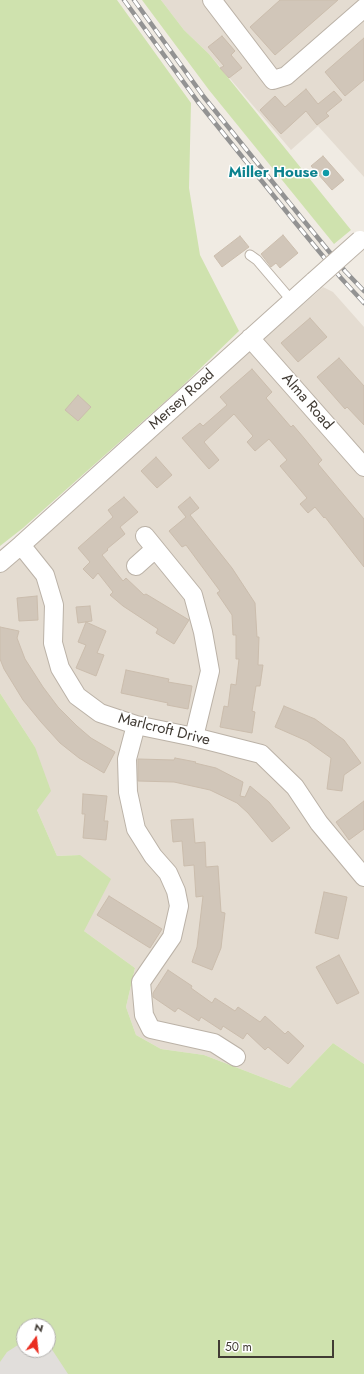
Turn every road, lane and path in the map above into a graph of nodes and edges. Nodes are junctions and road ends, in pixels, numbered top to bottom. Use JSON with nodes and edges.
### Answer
{"nodes":[{"id":1,"x":212,"y":0,"type":"edge"},
{"id":2,"x":364,"y":8,"type":"edge"},
{"id":3,"x":362,"y":238,"type":"edge"},
{"id":4,"x":250,"y":255,"type":"dead end"},
{"id":5,"x":292,"y":301,"type":"junction"},
{"id":6,"x":250,"y":338,"type":"junction"},
{"id":7,"x":364,"y":467,"type":"edge"},
{"id":8,"x":21,"y":546,"type":"junction"},
{"id":9,"x":0,"y":563,"type":"edge"},
{"id":10,"x":136,"y":566,"type":"dead end"},
{"id":11,"x":136,"y":725,"type":"junction"},
{"id":12,"x":194,"y":737,"type":"junction"},
{"id":13,"x":362,"y":871,"type":"edge"},
{"id":14,"x":236,"y":1056,"type":"dead end"}],
"edges":[{"from":1,"to":2,"type":"street"},
{"from":3,"to":5,"type":"street","name":"Mersey Road","bridge":true},
{"from":4,"to":5,"type":"lane"},
{"from":5,"to":6,"type":"street","name":"Mersey Road"},
{"from":6,"to":7,"type":"street","name":"Alma Road"},
{"from":6,"to":8,"type":"street","name":"Mersey Road"},
{"from":8,"to":9,"type":"street","name":"Mersey Road"},
{"from":8,"to":11,"type":"street","name":"Marlcroft Drive"},
{"from":10,"to":12,"type":"street"},
{"from":11,"to":12,"type":"street","name":"Marlcroft Drive"},
{"from":11,"to":14,"type":"street"},
{"from":12,"to":13,"type":"street","name":"Marlcroft Drive"}]}
